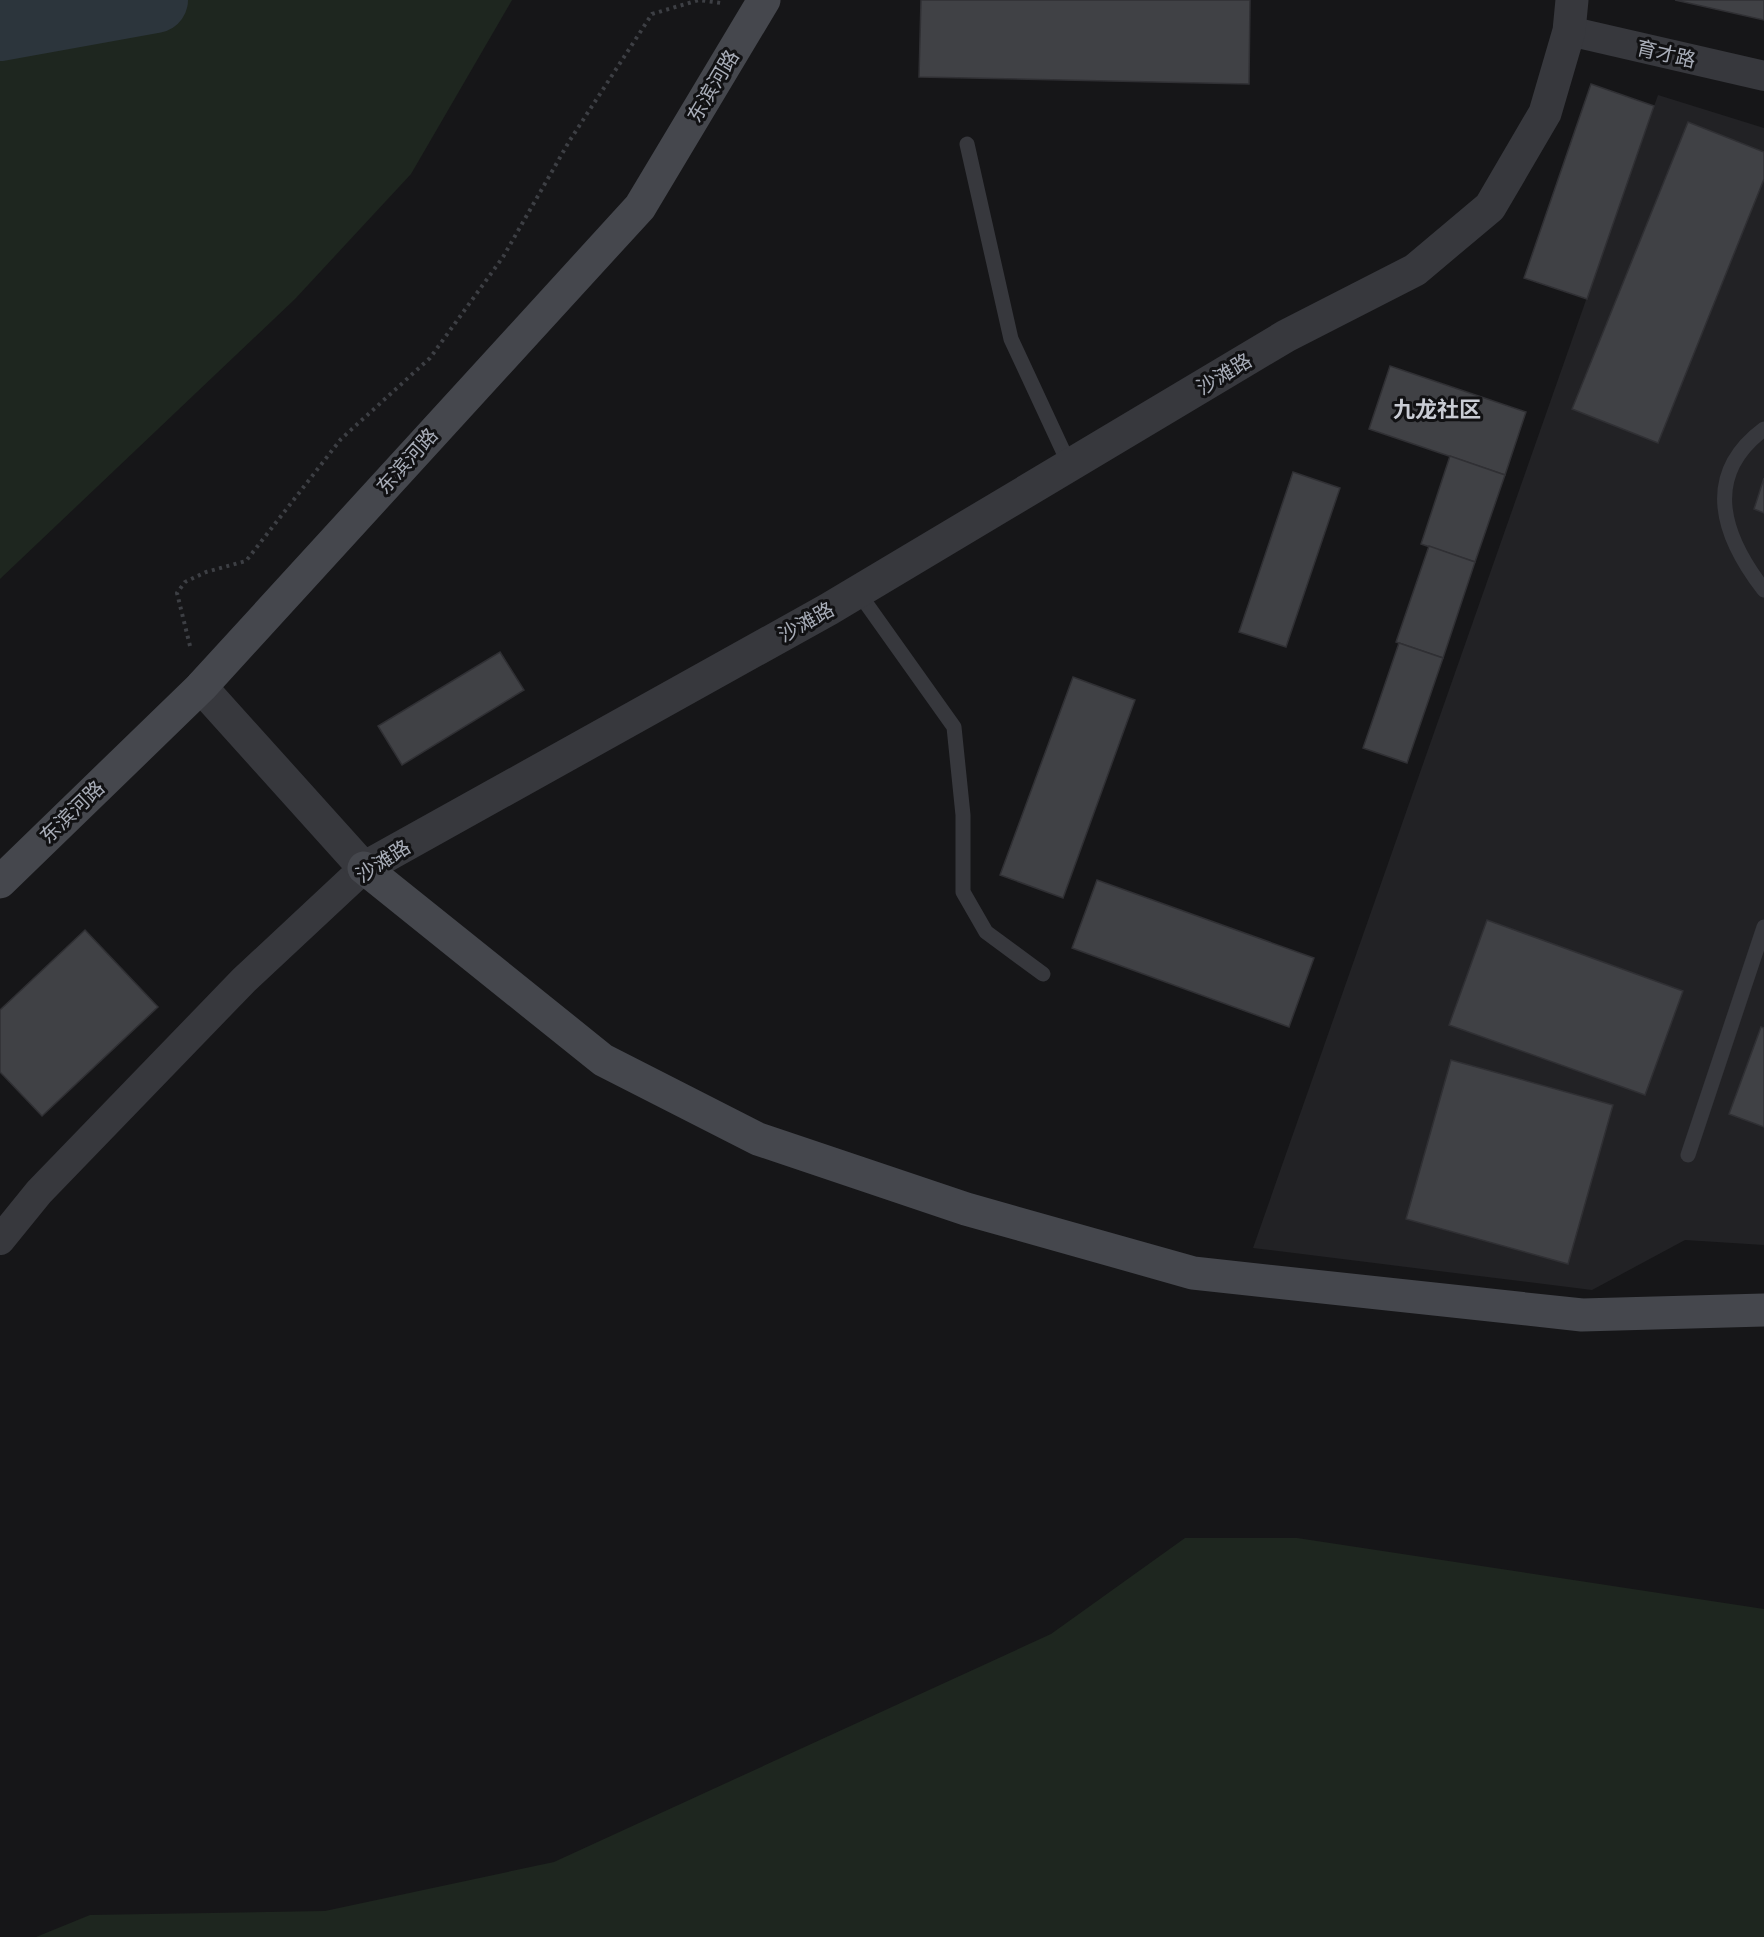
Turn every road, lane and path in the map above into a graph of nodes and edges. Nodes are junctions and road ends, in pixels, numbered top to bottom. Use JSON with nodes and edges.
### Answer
{"nodes":[{"id":1,"x":762,"y":3,"type":"edge"},
{"id":2,"x":1571,"y":15,"type":"edge"},
{"id":3,"x":1764,"y":76,"type":"edge"},
{"id":4,"x":967,"y":144,"type":"dead end"},
{"id":5,"x":1764,"y":429,"type":"edge"},
{"id":6,"x":1070,"y":466,"type":"junction"},
{"id":7,"x":1764,"y":590,"type":"edge"},
{"id":8,"x":858,"y":592,"type":"junction"},
{"id":9,"x":201,"y":687,"type":"junction"},
{"id":10,"x":364,"y":868,"type":"junction"},
{"id":11,"x":0,"y":882,"type":"edge"},
{"id":12,"x":1764,"y":927,"type":"edge"},
{"id":13,"x":1043,"y":974,"type":"dead end"},
{"id":14,"x":1688,"y":1155,"type":"dead end"},
{"id":15,"x":0,"y":1240,"type":"edge"},
{"id":16,"x":1764,"y":1310,"type":"edge"}],
"edges":[{"from":1,"to":9,"type":"main road","name":"东滨河路"},
{"from":1,"to":9,"type":"path"},
{"from":2,"to":3,"type":"street","name":"育才路"},
{"from":2,"to":6,"type":"street","name":"沙滩路"},
{"from":4,"to":6,"type":"lane"},
{"from":5,"to":7,"type":"lane"},
{"from":6,"to":8,"type":"street","name":"沙滩路"},
{"from":8,"to":10,"type":"street","name":"沙滩路"},
{"from":8,"to":13,"type":"lane"},
{"from":9,"to":10,"type":"street"},
{"from":9,"to":11,"type":"main road","name":"东滨河路"},
{"from":10,"to":15,"type":"street","name":"沙滩路"},
{"from":10,"to":16,"type":"main road"},
{"from":12,"to":14,"type":"lane"}]}
